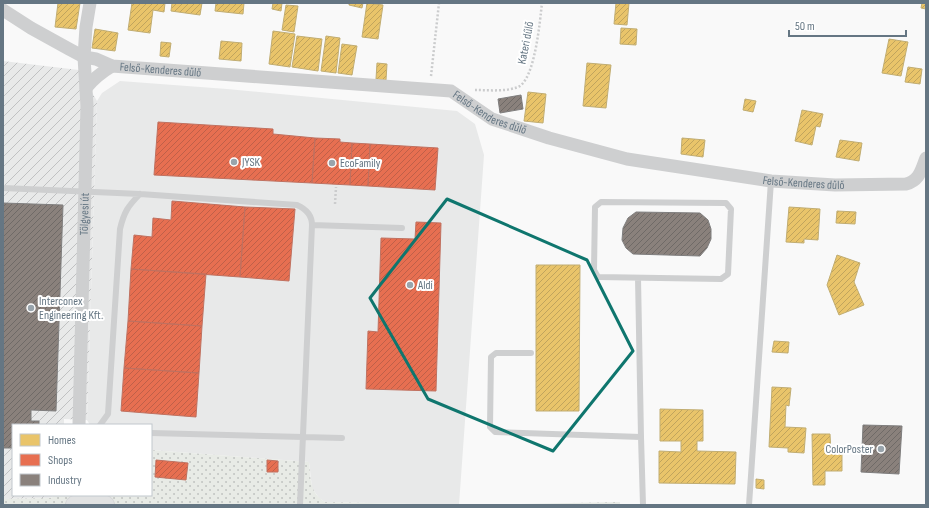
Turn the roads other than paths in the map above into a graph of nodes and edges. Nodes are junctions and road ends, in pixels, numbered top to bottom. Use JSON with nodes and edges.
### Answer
{"nodes":[{"id":1,"x":90,"y":3,"type":"edge"},
{"id":2,"x":3,"y":10,"type":"edge"},
{"id":3,"x":84,"y":57,"type":"junction"},
{"id":4,"x":112,"y":66,"type":"junction"},
{"id":5,"x":86,"y":88,"type":"junction"},
{"id":6,"x":926,"y":158,"type":"edge"},
{"id":7,"x":771,"y":181,"type":"junction"},
{"id":8,"x":3,"y":188,"type":"edge"},
{"id":9,"x":84,"y":191,"type":"junction"},
{"id":10,"x":140,"y":194,"type":"junction"},
{"id":11,"x":312,"y":225,"type":"junction"},
{"id":12,"x":402,"y":228,"type":"dead end"},
{"id":13,"x":638,"y":278,"type":"junction"},
{"id":14,"x":531,"y":353,"type":"dead end"},
{"id":15,"x":79,"y":424,"type":"edge"},
{"id":16,"x":101,"y":424,"type":"edge"},
{"id":17,"x":152,"y":433,"type":"edge"},
{"id":18,"x":302,"y":437,"type":"junction"},
{"id":19,"x":641,"y":437,"type":"junction"},
{"id":20,"x":342,"y":438,"type":"dead end"},
{"id":21,"x":76,"y":501,"type":"edge"},
{"id":22,"x":102,"y":501,"type":"edge"},
{"id":23,"x":300,"y":505,"type":"edge"},
{"id":24,"x":643,"y":505,"type":"edge"},
{"id":25,"x":749,"y":505,"type":"edge"}],
"edges":[{"from":1,"to":3,"type":"street","name":"Tölgyesi út"},
{"from":2,"to":3,"type":"street","name":"Felső-Kenderes dűlő"},
{"from":3,"to":4,"type":"street","name":"Felső-Kenderes dűlő"},
{"from":3,"to":5,"type":"street","name":"Tölgyesi út"},
{"from":4,"to":5,"type":"street"},
{"from":4,"to":7,"type":"street","name":"Felső-Kenderes dűlő"},
{"from":5,"to":9,"type":"street","name":"Tölgyesi út"},
{"from":6,"to":7,"type":"street","name":"Felső-Kenderes dűlő"},
{"from":7,"to":25,"type":"lane"},
{"from":8,"to":9,"type":"lane"},
{"from":9,"to":10,"type":"lane"},
{"from":9,"to":15,"type":"street","name":"Tölgyesi út"},
{"from":10,"to":11,"type":"lane"},
{"from":10,"to":16,"type":"lane"},
{"from":11,"to":12,"type":"lane"},
{"from":11,"to":18,"type":"lane"},
{"from":13,"to":13,"type":"lane"},
{"from":13,"to":19,"type":"lane"},
{"from":14,"to":19,"type":"lane"},
{"from":17,"to":18,"type":"lane"},
{"from":18,"to":20,"type":"lane"},
{"from":18,"to":23,"type":"lane"},
{"from":19,"to":24,"type":"lane"},
{"from":21,"to":22,"type":"main road"}]}
